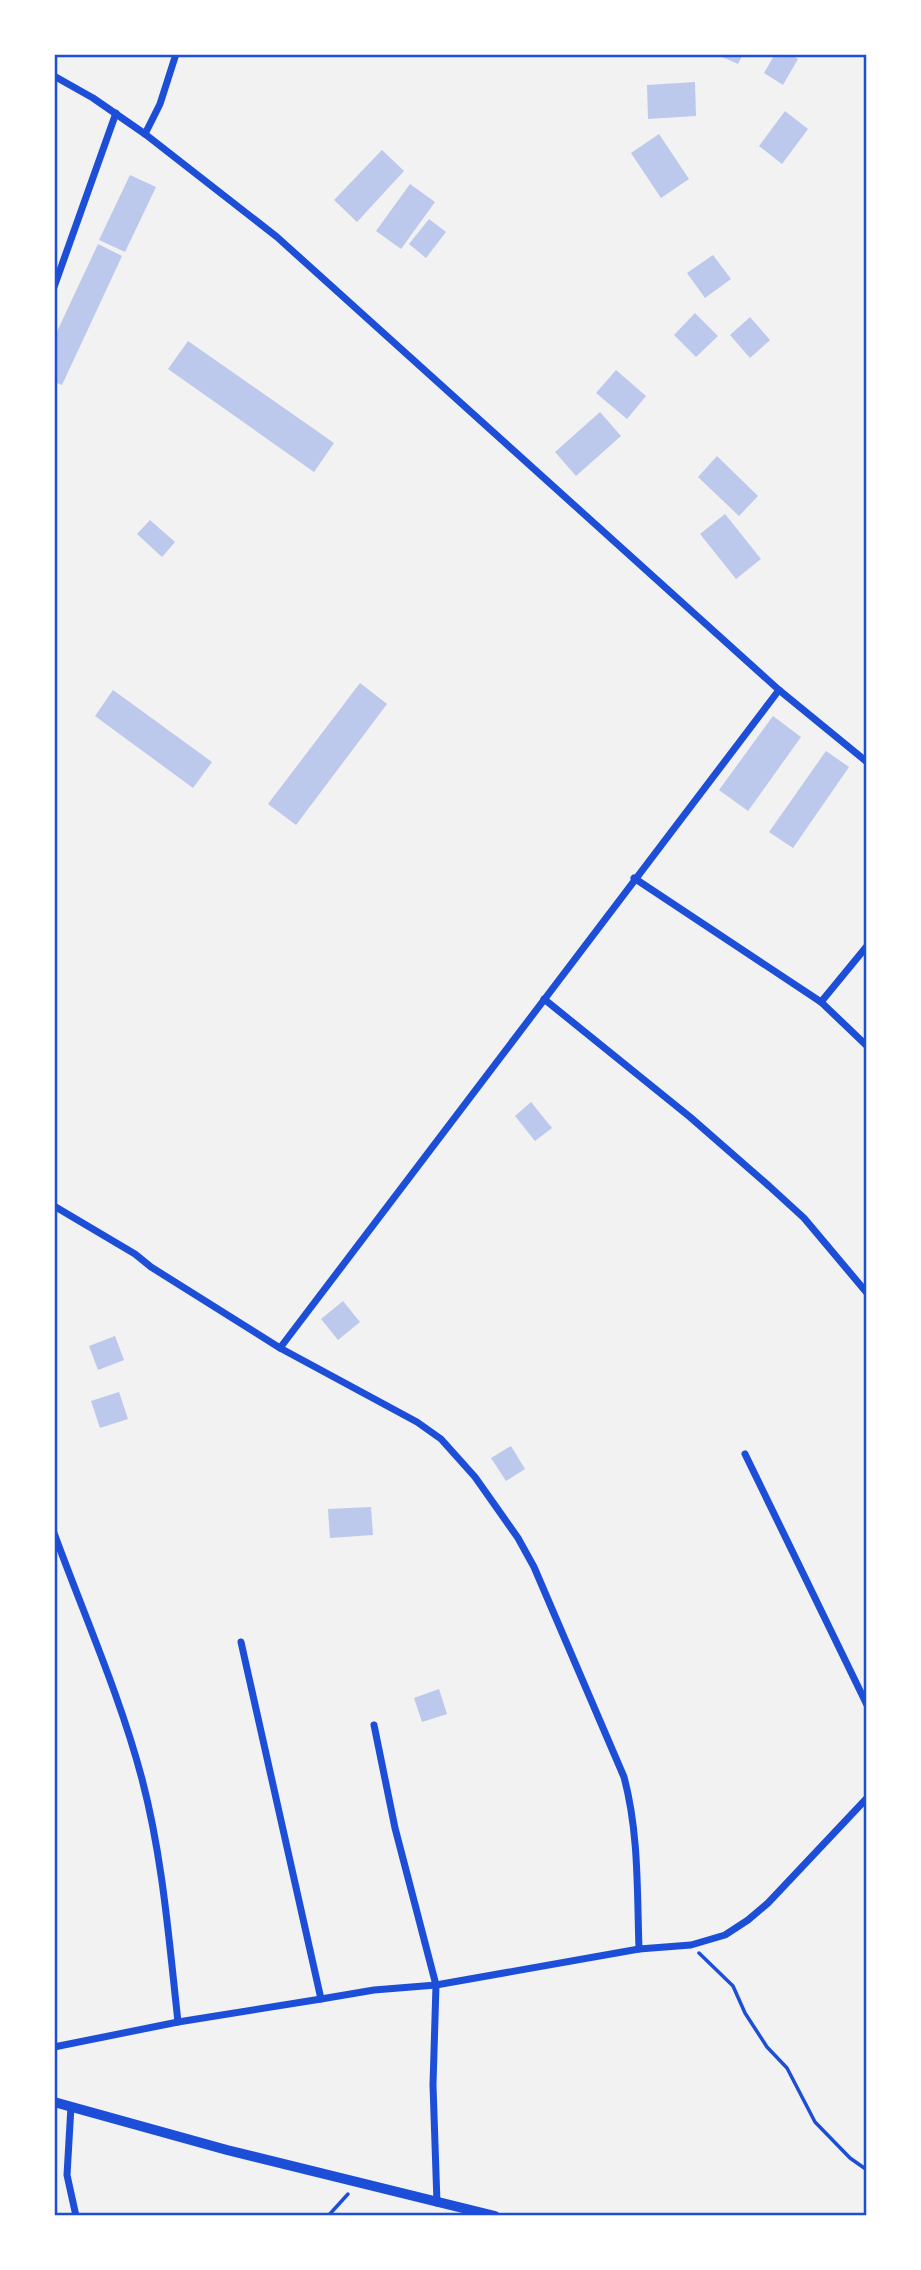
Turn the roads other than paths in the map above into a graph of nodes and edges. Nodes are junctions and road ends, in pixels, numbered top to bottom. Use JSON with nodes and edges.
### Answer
{"nodes":[{"id":1,"x":176,"y":54,"type":"edge"},
{"id":2,"x":54,"y":76,"type":"edge"},
{"id":3,"x":116,"y":113,"type":"junction"},
{"id":4,"x":145,"y":134,"type":"junction"},
{"id":5,"x":54,"y":287,"type":"edge"},
{"id":6,"x":779,"y":690,"type":"junction"},
{"id":7,"x":867,"y":762,"type":"edge"},
{"id":8,"x":634,"y":878,"type":"junction"},
{"id":9,"x":867,"y":946,"type":"edge"},
{"id":10,"x":544,"y":999,"type":"junction"},
{"id":11,"x":821,"y":1002,"type":"junction"},
{"id":12,"x":867,"y":1046,"type":"edge"},
{"id":13,"x":54,"y":1206,"type":"edge"},
{"id":14,"x":867,"y":1293,"type":"edge"},
{"id":15,"x":280,"y":1348,"type":"junction"},
{"id":16,"x":745,"y":1454,"type":"dead end"},
{"id":17,"x":54,"y":1534,"type":"edge"},
{"id":18,"x":242,"y":1642,"type":"dead end"},
{"id":19,"x":867,"y":1705,"type":"edge"},
{"id":20,"x":374,"y":1725,"type":"dead end"},
{"id":21,"x":867,"y":1798,"type":"edge"},
{"id":22,"x":639,"y":1950,"type":"junction"},
{"id":23,"x":436,"y":1984,"type":"junction"},
{"id":24,"x":321,"y":1999,"type":"junction"},
{"id":25,"x":178,"y":2022,"type":"junction"},
{"id":26,"x":54,"y":2047,"type":"edge"},
{"id":27,"x":54,"y":2102,"type":"edge"},
{"id":28,"x":71,"y":2106,"type":"junction"},
{"id":29,"x":437,"y":2203,"type":"junction"},
{"id":30,"x":76,"y":2216,"type":"edge"},
{"id":31,"x":495,"y":2216,"type":"edge"}],
"edges":[{"from":1,"to":4,"type":"street"},
{"from":2,"to":3,"type":"street"},
{"from":3,"to":4,"type":"street"},
{"from":3,"to":5,"type":"street"},
{"from":4,"to":6,"type":"street"},
{"from":6,"to":7,"type":"street"},
{"from":6,"to":8,"type":"street"},
{"from":8,"to":10,"type":"street"},
{"from":8,"to":11,"type":"street"},
{"from":9,"to":11,"type":"street"},
{"from":10,"to":14,"type":"street"},
{"from":10,"to":15,"type":"street"},
{"from":11,"to":12,"type":"street"},
{"from":13,"to":15,"type":"street"},
{"from":15,"to":22,"type":"street"},
{"from":16,"to":19,"type":"street"},
{"from":17,"to":25,"type":"street"},
{"from":18,"to":24,"type":"street"},
{"from":20,"to":23,"type":"street"},
{"from":21,"to":22,"type":"street"},
{"from":22,"to":23,"type":"street"},
{"from":23,"to":24,"type":"street"},
{"from":23,"to":29,"type":"street"},
{"from":24,"to":25,"type":"street"},
{"from":25,"to":26,"type":"street"},
{"from":27,"to":28,"type":"street"},
{"from":28,"to":29,"type":"street"},
{"from":28,"to":30,"type":"street"},
{"from":29,"to":31,"type":"street"}]}
